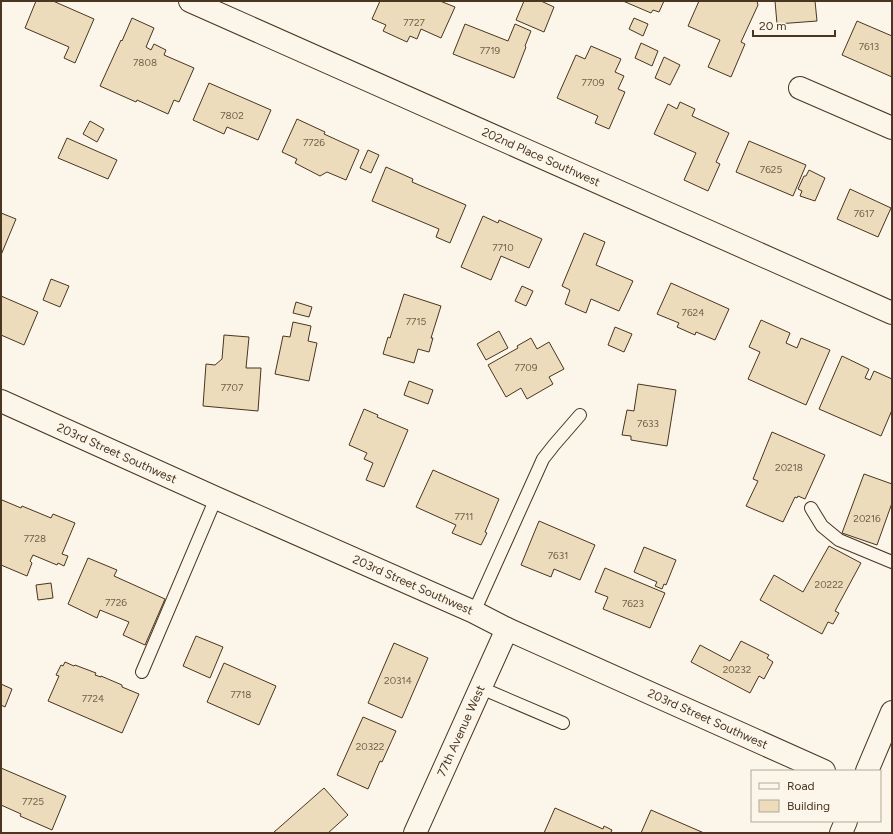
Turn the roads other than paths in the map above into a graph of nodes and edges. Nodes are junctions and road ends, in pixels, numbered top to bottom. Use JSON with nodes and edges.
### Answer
{"nodes":[{"id":1,"x":190,"y":1,"type":"edge"},
{"id":2,"x":800,"y":88,"type":"dead end"},
{"id":3,"x":892,"y":128,"type":"edge"},
{"id":4,"x":892,"y":314,"type":"edge"},
{"id":5,"x":1,"y":401,"type":"edge"},
{"id":6,"x":580,"y":415,"type":"dead end"},
{"id":7,"x":216,"y":498,"type":"junction"},
{"id":8,"x":811,"y":508,"type":"dead end"},
{"id":9,"x":892,"y":562,"type":"edge"},
{"id":10,"x":474,"y":612,"type":"junction"},
{"id":11,"x":507,"y":629,"type":"junction"},
{"id":12,"x":142,"y":672,"type":"dead end"},
{"id":13,"x":481,"y":688,"type":"junction"},
{"id":14,"x":891,"y":718,"type":"edge"},
{"id":15,"x":563,"y":723,"type":"dead end"},
{"id":16,"x":822,"y":770,"type":"edge"},
{"id":17,"x":867,"y":770,"type":"edge"},
{"id":18,"x":846,"y":822,"type":"edge"},
{"id":19,"x":415,"y":833,"type":"edge"},
{"id":20,"x":841,"y":833,"type":"edge"}],
"edges":[{"from":1,"to":4,"type":"street","name":"202nd Place Southwest"},
{"from":2,"to":3,"type":"street"},
{"from":5,"to":7,"type":"street","name":"203rd Street Southwest"},
{"from":6,"to":10,"type":"lane"},
{"from":7,"to":10,"type":"street","name":"203rd Street Southwest"},
{"from":7,"to":12,"type":"lane"},
{"from":8,"to":9,"type":"lane"},
{"from":10,"to":11,"type":"street","name":"203rd Street Southwest"},
{"from":11,"to":13,"type":"street","name":"77th Avenue West"},
{"from":11,"to":16,"type":"street","name":"203rd Street Southwest"},
{"from":13,"to":15,"type":"lane"},
{"from":13,"to":19,"type":"street","name":"77th Avenue West"},
{"from":14,"to":17,"type":"street"},
{"from":18,"to":20,"type":"street"}]}
